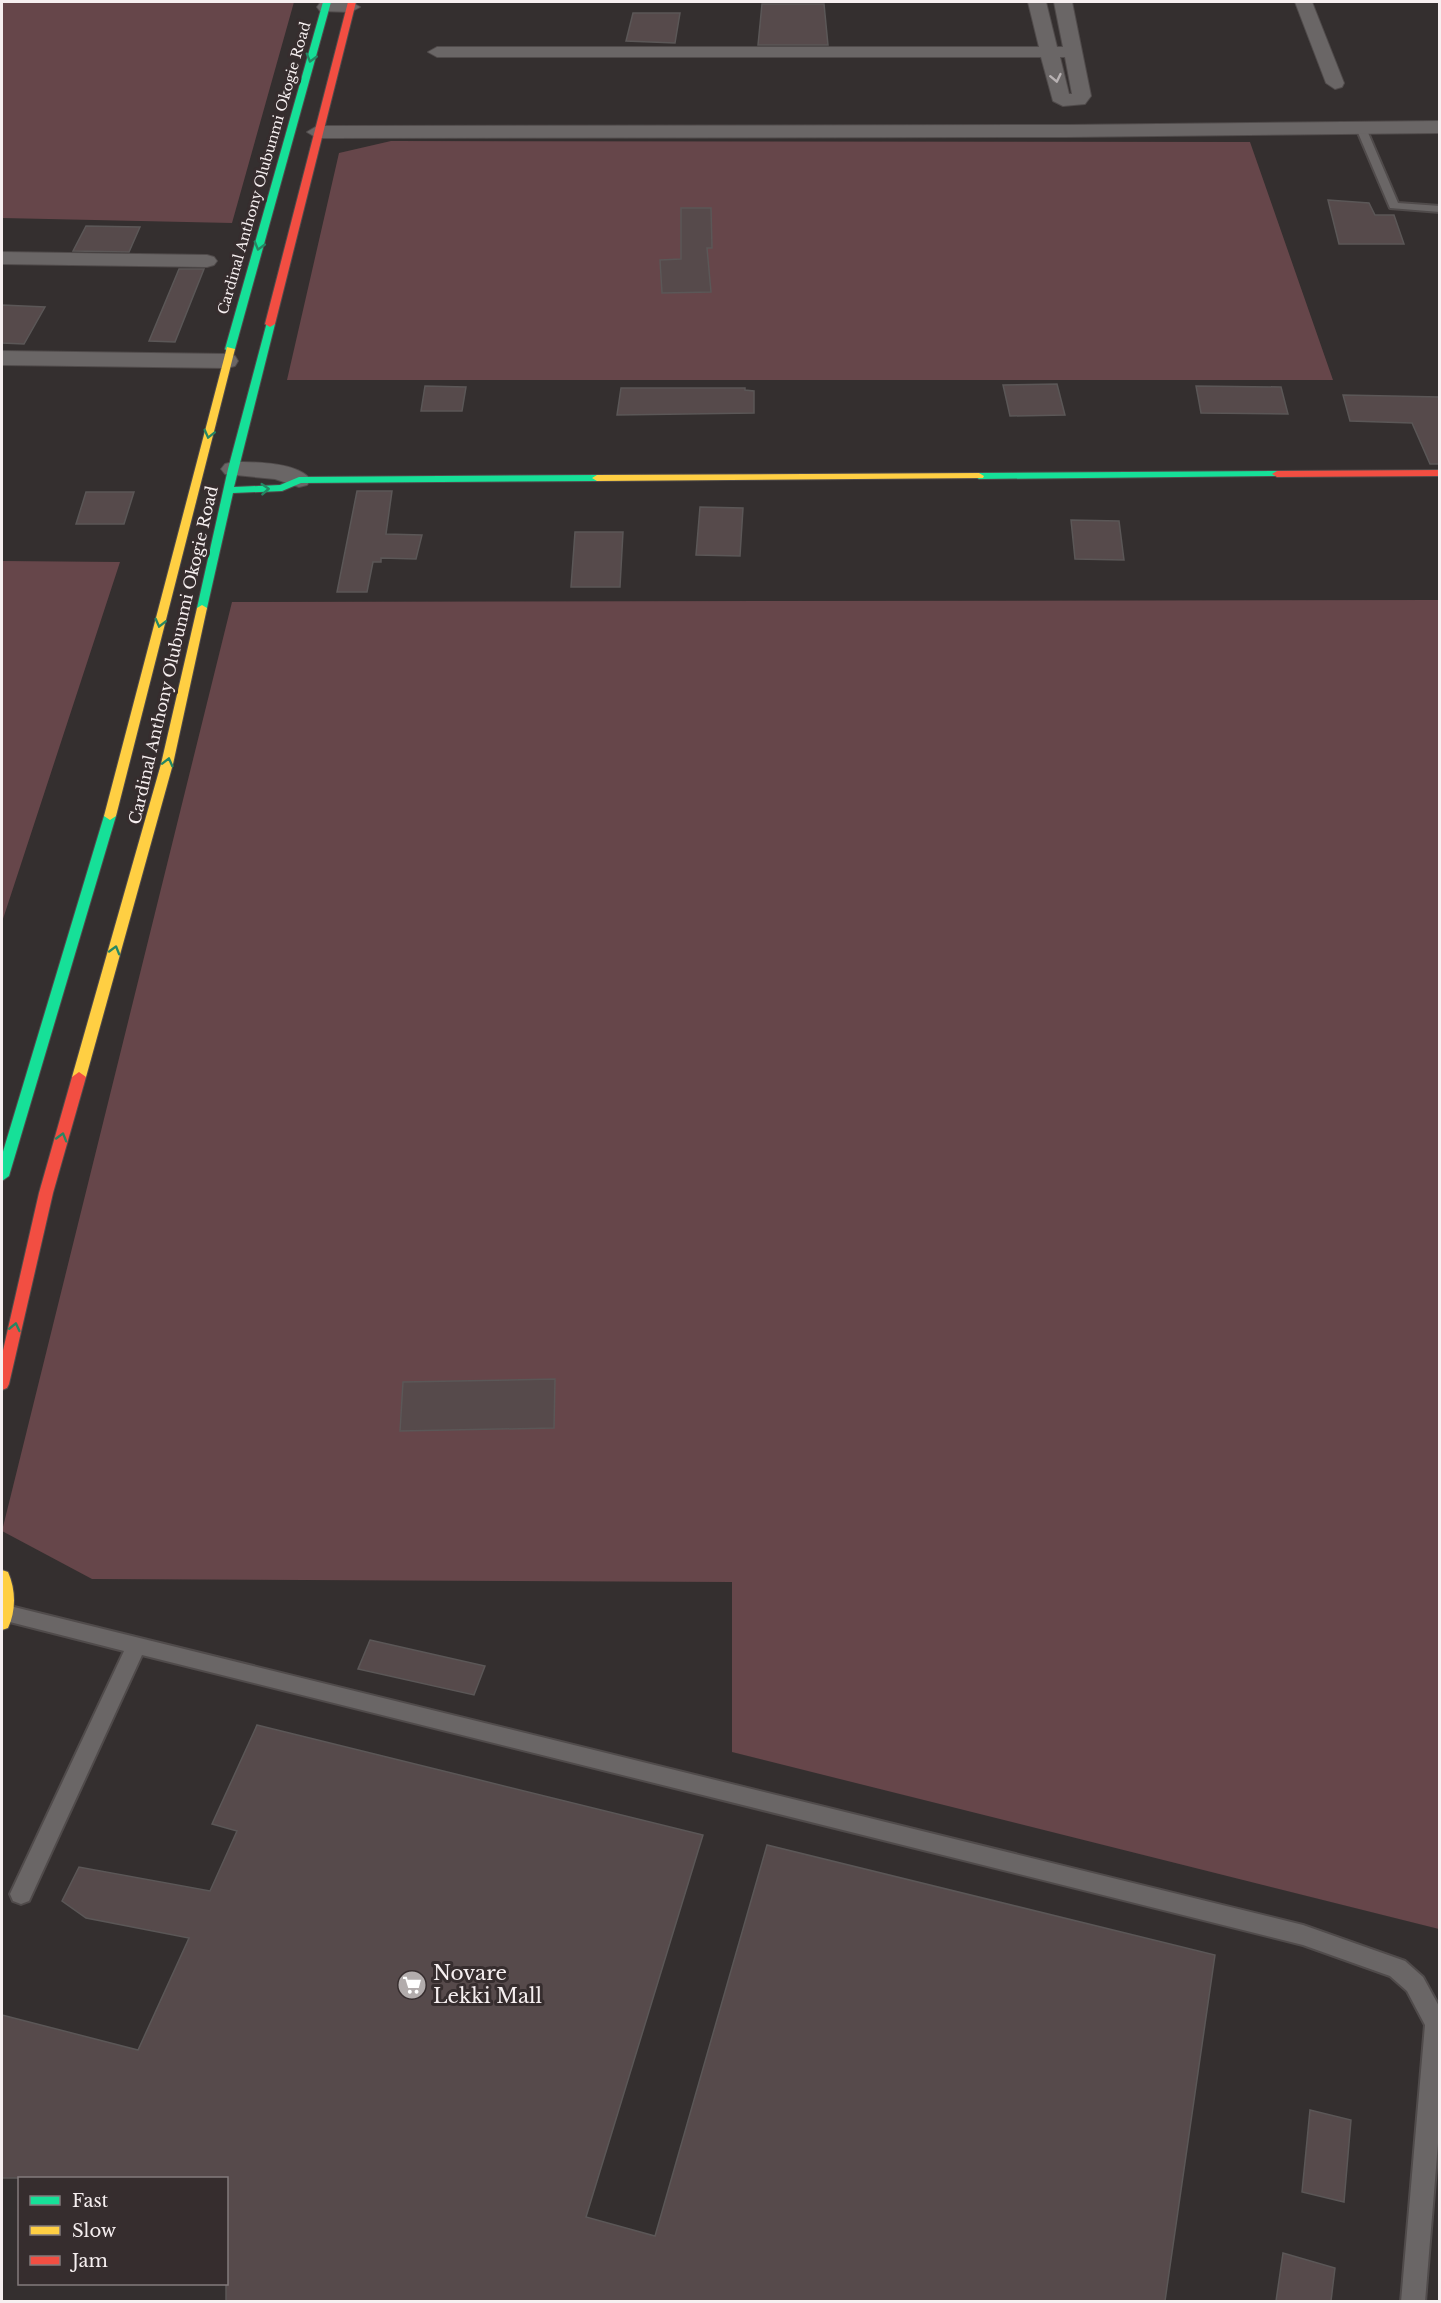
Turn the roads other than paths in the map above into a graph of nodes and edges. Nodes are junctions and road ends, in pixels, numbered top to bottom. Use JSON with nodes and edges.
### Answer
{"nodes":[{"id":1,"x":1037,"y":2,"type":"edge"},
{"id":2,"x":1063,"y":2,"type":"edge"},
{"id":3,"x":1303,"y":2,"type":"edge"},
{"id":4,"x":326,"y":4,"type":"edge"},
{"id":5,"x":351,"y":4,"type":"edge"},
{"id":6,"x":436,"y":52,"type":"dead end"},
{"id":7,"x":1051,"y":52,"type":"junction"},
{"id":8,"x":1075,"y":52,"type":"junction"},
{"id":9,"x":1335,"y":83,"type":"dead end"},
{"id":10,"x":1440,"y":127,"type":"edge"},
{"id":11,"x":1361,"y":128,"type":"junction"},
{"id":12,"x":317,"y":132,"type":"junction"},
{"id":13,"x":1440,"y":209,"type":"edge"},
{"id":14,"x":2,"y":258,"type":"edge"},
{"id":15,"x":207,"y":261,"type":"dead end"},
{"id":16,"x":3,"y":365,"type":"edge"},
{"id":17,"x":225,"y":368,"type":"junction"},
{"id":18,"x":1440,"y":473,"type":"edge"},
{"id":19,"x":231,"y":479,"type":"junction"},
{"id":20,"x":299,"y":480,"type":"joint"},
{"id":21,"x":2,"y":1176,"type":"edge"},
{"id":22,"x":2,"y":1384,"type":"edge"},
{"id":23,"x":2,"y":1577,"type":"edge"},
{"id":24,"x":4,"y":1618,"type":"edge"},
{"id":25,"x":136,"y":1646,"type":"junction"},
{"id":26,"x":21,"y":1894,"type":"dead end"},
{"id":27,"x":1413,"y":2301,"type":"edge"}],
"edges":[{"from":1,"to":7,"type":"street"},
{"from":2,"to":8,"type":"street"},
{"from":3,"to":9,"type":"street"},
{"from":4,"to":5,"type":"street"},
{"from":4,"to":17,"type":"street","name":"Cardinal Anthony Olubunmi Okogie Road","one_way":true},
{"from":5,"to":12,"type":"street","name":"Cardinal Anthony Olubunmi Okogie Road"},
{"from":6,"to":7,"type":"street"},
{"from":7,"to":8,"type":"street"},
{"from":7,"to":8,"type":"street","one_way":true},
{"from":10,"to":11,"type":"street"},
{"from":11,"to":12,"type":"street"},
{"from":11,"to":13,"type":"lane"},
{"from":12,"to":19,"type":"street","name":"Cardinal Anthony Olubunmi Okogie Road"},
{"from":14,"to":15,"type":"street"},
{"from":16,"to":17,"type":"street"},
{"from":17,"to":21,"type":"street","name":"Cardinal Anthony Olubunmi Okogie Road","one_way":true},
{"from":18,"to":20,"type":"street"},
{"from":19,"to":20,"type":"street"},
{"from":22,"to":19,"type":"street","name":"Cardinal Anthony Olubunmi Okogie Road","one_way":true},
{"from":23,"to":24,"type":"street"},
{"from":24,"to":25,"type":"lane"},
{"from":25,"to":26,"type":"lane"},
{"from":25,"to":27,"type":"lane"}]}
